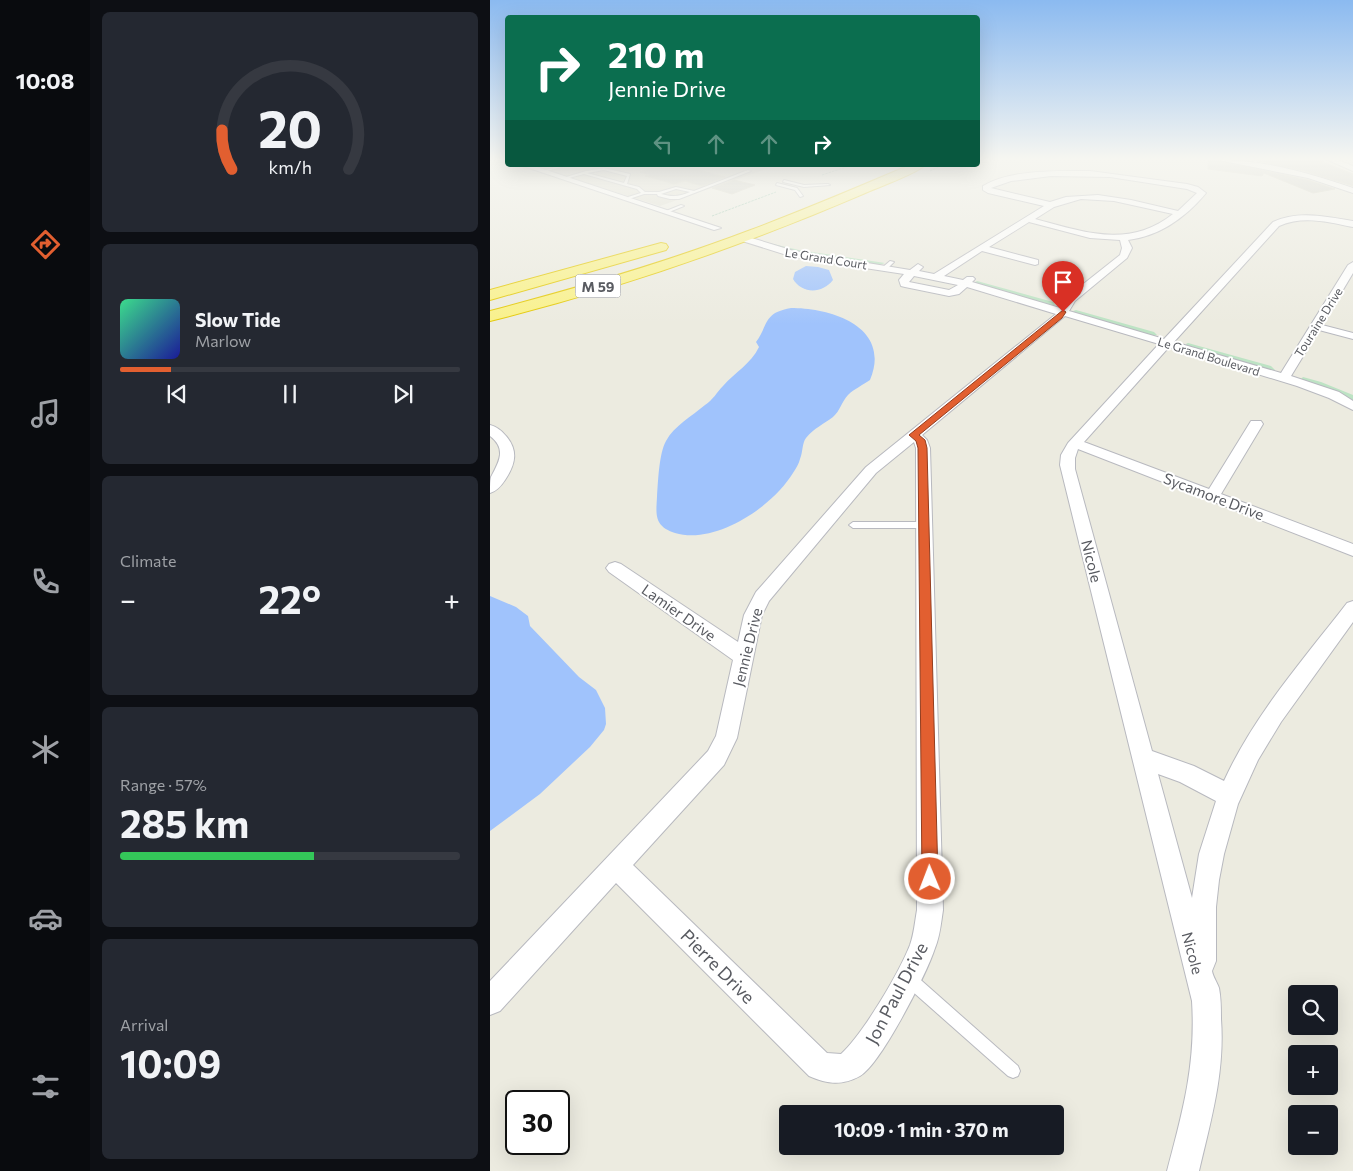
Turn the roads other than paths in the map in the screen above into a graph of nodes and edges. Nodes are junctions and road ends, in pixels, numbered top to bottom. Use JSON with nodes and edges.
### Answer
{"nodes":[{"id":1,"x":683,"y":215,"type":"edge"},
{"id":2,"x":794,"y":215,"type":"edge"},
{"id":3,"x":1036,"y":215,"type":"edge"},
{"id":4,"x":1176,"y":215,"type":"edge"},
{"id":5,"x":1027,"y":220,"type":"junction"},
{"id":6,"x":718,"y":223,"type":"joint"},
{"id":7,"x":1353,"y":224,"type":"edge"},
{"id":8,"x":747,"y":236,"type":"junction"},
{"id":9,"x":692,"y":237,"type":"dead end"},
{"id":10,"x":1123,"y":237,"type":"junction"},
{"id":11,"x":676,"y":242,"type":"dead end"},
{"id":12,"x":981,"y":248,"type":"junction"},
{"id":13,"x":1035,"y":262,"type":"dead end"},
{"id":14,"x":1353,"y":265,"type":"edge"},
{"id":15,"x":915,"y":269,"type":"junction"},
{"id":16,"x":941,"y":274,"type":"junction"},
{"id":17,"x":969,"y":280,"type":"junction"},
{"id":18,"x":1339,"y":288,"type":"junction"},
{"id":19,"x":1353,"y":291,"type":"edge"},
{"id":20,"x":490,"y":295,"type":"edge"},
{"id":21,"x":1065,"y":308,"type":"junction"},
{"id":22,"x":490,"y":316,"type":"edge"},
{"id":23,"x":1315,"y":326,"type":"junction"},
{"id":24,"x":1353,"y":336,"type":"edge"},
{"id":25,"x":1170,"y":339,"type":"junction"},
{"id":26,"x":1286,"y":374,"type":"junction"},
{"id":27,"x":1353,"y":392,"type":"edge"},
{"id":28,"x":1353,"y":406,"type":"edge"},
{"id":29,"x":1256,"y":424,"type":"dead end"},
{"id":30,"x":490,"y":429,"type":"edge"},
{"id":31,"x":913,"y":435,"type":"junction"},
{"id":32,"x":1075,"y":443,"type":"junction"},
{"id":33,"x":490,"y":488,"type":"edge"},
{"id":34,"x":1212,"y":496,"type":"junction"},
{"id":35,"x":853,"y":525,"type":"dead end"},
{"id":36,"x":924,"y":525,"type":"junction"},
{"id":37,"x":1353,"y":550,"type":"edge"},
{"id":38,"x":615,"y":568,"type":"dead end"},
{"id":39,"x":1353,"y":608,"type":"edge"},
{"id":40,"x":744,"y":657,"type":"junction"},
{"id":41,"x":1142,"y":758,"type":"junction"},
{"id":42,"x":1230,"y":796,"type":"junction"},
{"id":43,"x":617,"y":866,"type":"junction"},
{"id":44,"x":907,"y":977,"type":"junction"},
{"id":45,"x":490,"y":1001,"type":"edge"},
{"id":46,"x":1206,"y":1001,"type":"junction"},
{"id":47,"x":819,"y":1066,"type":"joint"},
{"id":48,"x":1014,"y":1070,"type":"dead end"},
{"id":49,"x":1183,"y":1171,"type":"edge"}],
"edges":[{"from":1,"to":6,"type":"street"},
{"from":2,"to":8,"type":"highway","number":"M 59"},
{"from":3,"to":5,"type":"street"},
{"from":4,"to":10,"type":"street"},
{"from":5,"to":10,"type":"street"},
{"from":5,"to":12,"type":"street"},
{"from":6,"to":9,"type":"highway"},
{"from":7,"to":25,"type":"street","name":"Nicole"},
{"from":8,"to":15,"type":"street","name":"Le Grand Court"},
{"from":8,"to":22,"type":"highway","number":"M 59"},
{"from":10,"to":21,"type":"street","name":"Jennie Drive"},
{"from":11,"to":20,"type":"highway","number":"M 59"},
{"from":12,"to":13,"type":"street"},
{"from":12,"to":16,"type":"street"},
{"from":14,"to":18,"type":"street","name":"Touraine Drive"},
{"from":15,"to":16,"type":"street","name":"Le Grand Court"},
{"from":15,"to":17,"type":"street"},
{"from":16,"to":17,"type":"street","name":"Le Grand Court"},
{"from":17,"to":21,"type":"street","name":"Le Grand Court"},
{"from":18,"to":19,"type":"street"},
{"from":18,"to":23,"type":"street","name":"Touraine Drive"},
{"from":21,"to":25,"type":"street","name":"Le Grand Boulevard"},
{"from":21,"to":31,"type":"street","name":"Jennie Drive"},
{"from":23,"to":24,"type":"street"},
{"from":23,"to":26,"type":"street","name":"Touraine Drive"},
{"from":25,"to":26,"type":"street","name":"Le Grand Boulevard"},
{"from":25,"to":32,"type":"street","name":"Nicole"},
{"from":26,"to":27,"type":"street","name":"Le Grand Boulevard"},
{"from":26,"to":28,"type":"street","name":"Le Grand Boulevard"},
{"from":29,"to":34,"type":"street"},
{"from":30,"to":33,"type":"street"},
{"from":31,"to":36,"type":"street","name":"Jon Paul Drive"},
{"from":31,"to":40,"type":"street","name":"Jennie Drive"},
{"from":32,"to":34,"type":"street","name":"Sycamore Drive"},
{"from":32,"to":41,"type":"street","name":"Nicole"},
{"from":34,"to":37,"type":"street","name":"Sycamore Drive"},
{"from":35,"to":36,"type":"lane"},
{"from":36,"to":44,"type":"street","name":"Jon Paul Drive"},
{"from":38,"to":40,"type":"street","name":"Lamier Drive"},
{"from":39,"to":42,"type":"street"},
{"from":40,"to":43,"type":"street","name":"Jennie Drive"},
{"from":41,"to":42,"type":"street"},
{"from":41,"to":46,"type":"street","name":"Nicole"},
{"from":42,"to":46,"type":"street"},
{"from":43,"to":45,"type":"street","name":"Jennie Drive"},
{"from":43,"to":47,"type":"street","name":"Pierre Drive"},
{"from":44,"to":47,"type":"street","name":"Jon Paul Drive"},
{"from":44,"to":48,"type":"lane"},
{"from":46,"to":49,"type":"street"}]}
